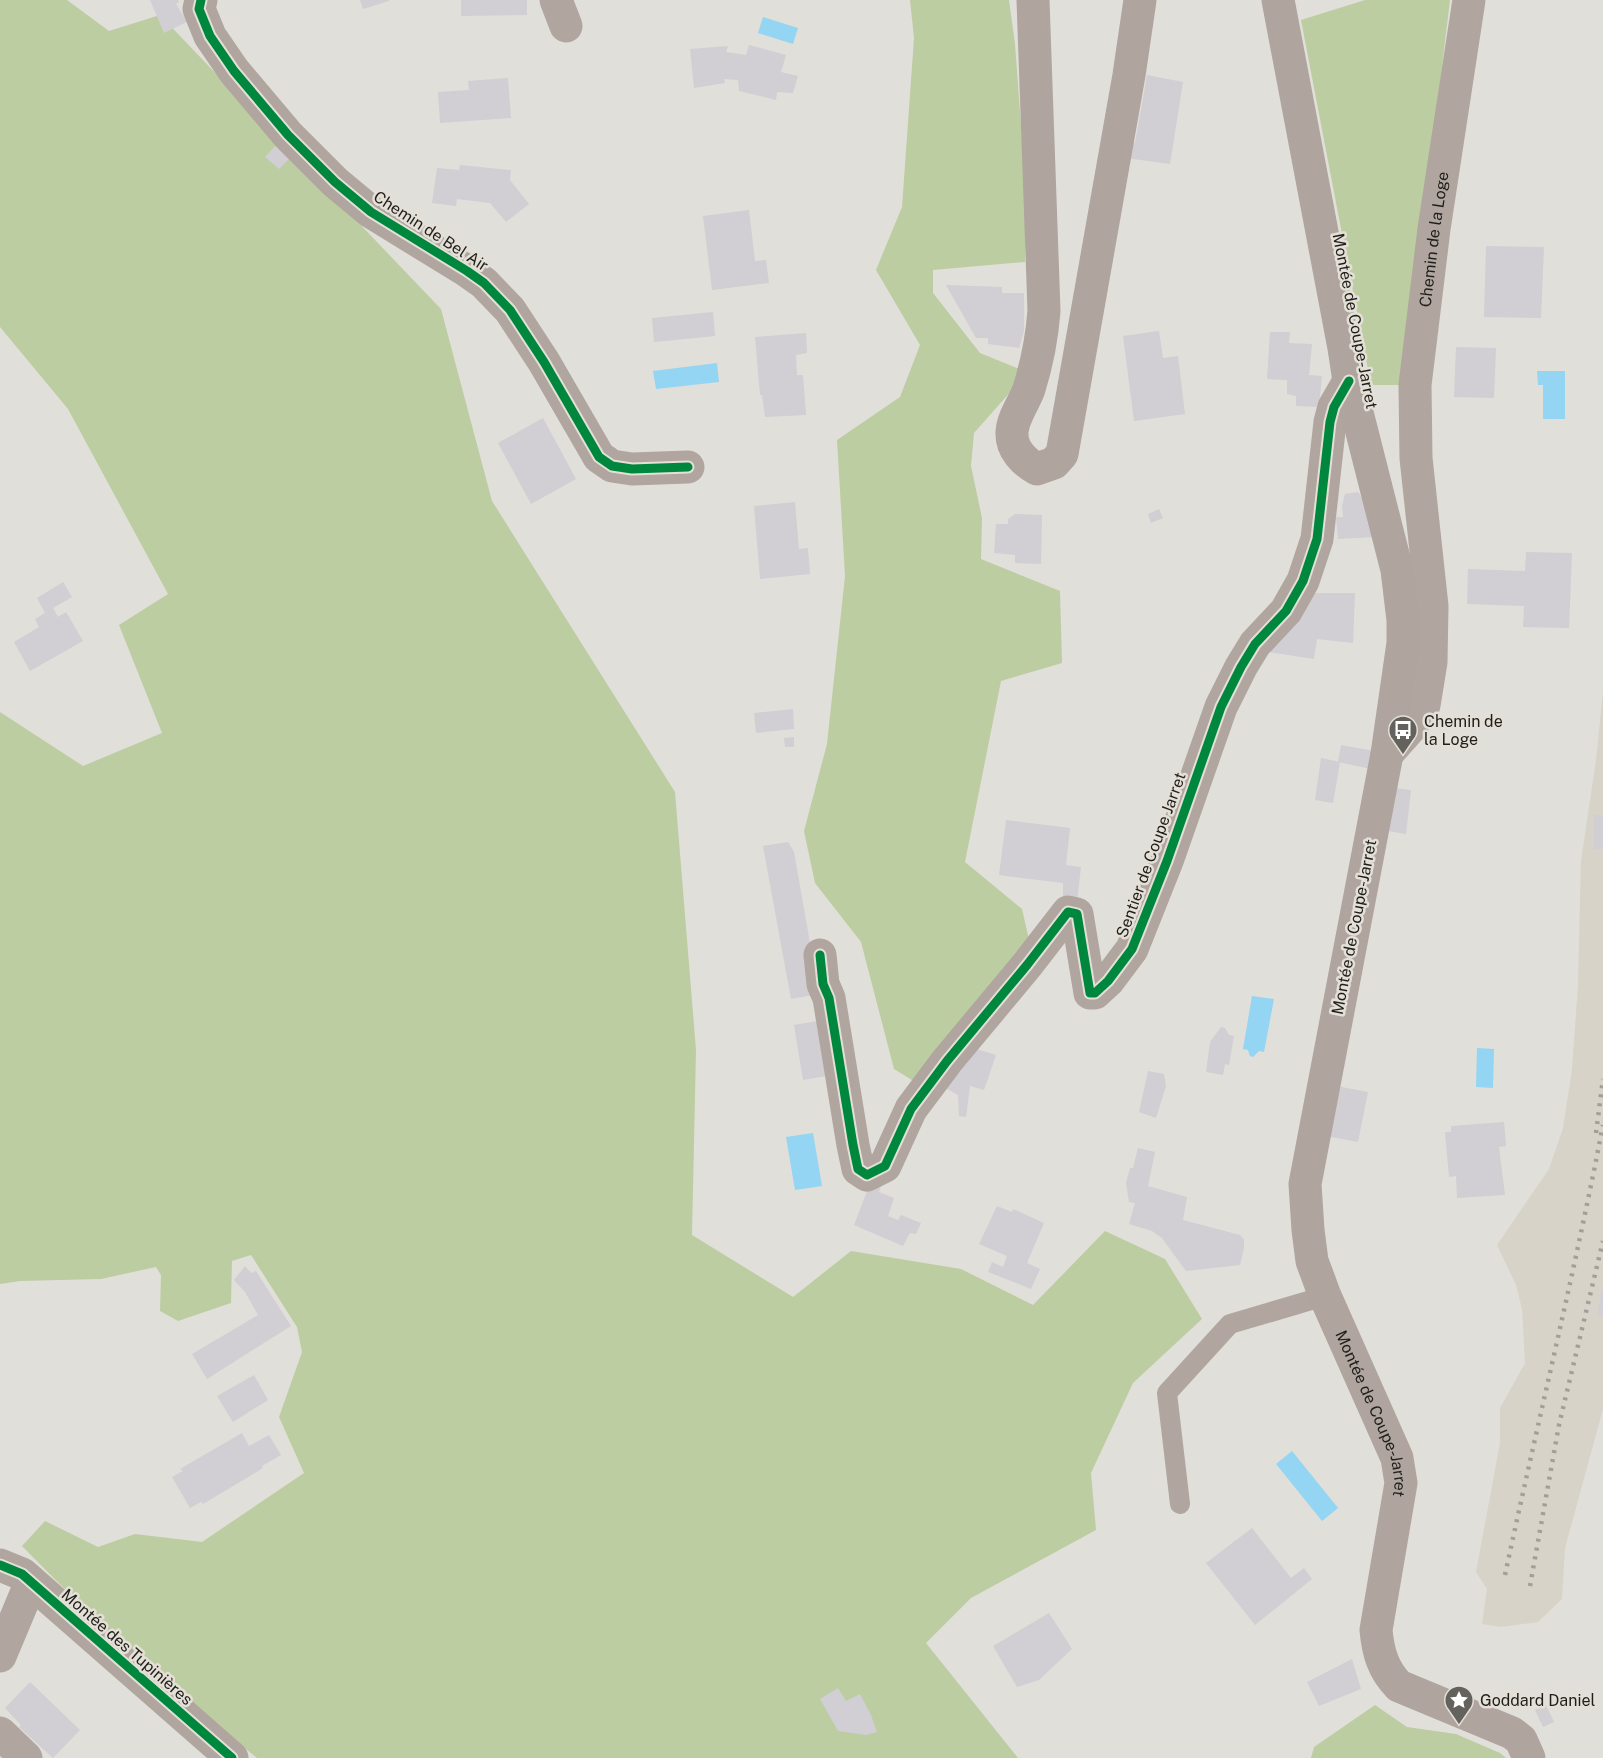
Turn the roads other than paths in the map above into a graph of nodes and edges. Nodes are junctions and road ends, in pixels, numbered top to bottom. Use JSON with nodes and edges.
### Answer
{"nodes":[{"id":1,"x":201,"y":0,"type":"edge"},
{"id":2,"x":1033,"y":0,"type":"edge"},
{"id":3,"x":1140,"y":0,"type":"edge"},
{"id":4,"x":1278,"y":0,"type":"edge"},
{"id":5,"x":1469,"y":0,"type":"edge"},
{"id":6,"x":1349,"y":381,"type":"junction"},
{"id":7,"x":688,"y":467,"type":"dead end"},
{"id":8,"x":1388,"y":754,"type":"junction"},
{"id":9,"x":820,"y":955,"type":"dead end"},
{"id":10,"x":1325,"y":1296,"type":"junction"},
{"id":11,"x":1180,"y":1504,"type":"dead end"},
{"id":12,"x":0,"y":1564,"type":"edge"},
{"id":13,"x":31,"y":1582,"type":"junction"},
{"id":14,"x":0,"y":1656,"type":"edge"},
{"id":15,"x":0,"y":1733,"type":"edge"},
{"id":16,"x":26,"y":1758,"type":"edge"},
{"id":17,"x":232,"y":1758,"type":"edge"},
{"id":18,"x":1529,"y":1758,"type":"edge"}],
"edges":[{"from":1,"to":7,"type":"street","name":"Chemin de Bel Air"},
{"from":2,"to":3,"type":"main road"},
{"from":4,"to":6,"type":"main road","name":"Montée de Coupe-Jarret"},
{"from":5,"to":8,"type":"street","name":"Chemin de la Loge"},
{"from":6,"to":8,"type":"main road","name":"Montée de Coupe-Jarret"},
{"from":6,"to":9,"type":"street","name":"Sentier de Coupe Jarret"},
{"from":8,"to":10,"type":"main road","name":"Montée de Coupe-Jarret"},
{"from":10,"to":11,"type":"lane"},
{"from":10,"to":18,"type":"main road","name":"Montée de Coupe-Jarret"},
{"from":12,"to":13,"type":"street","name":"Montée des Tupinières"},
{"from":13,"to":14,"type":"street"},
{"from":13,"to":17,"type":"street","name":"Montée des Tupinières"},
{"from":15,"to":16,"type":"street"}]}
